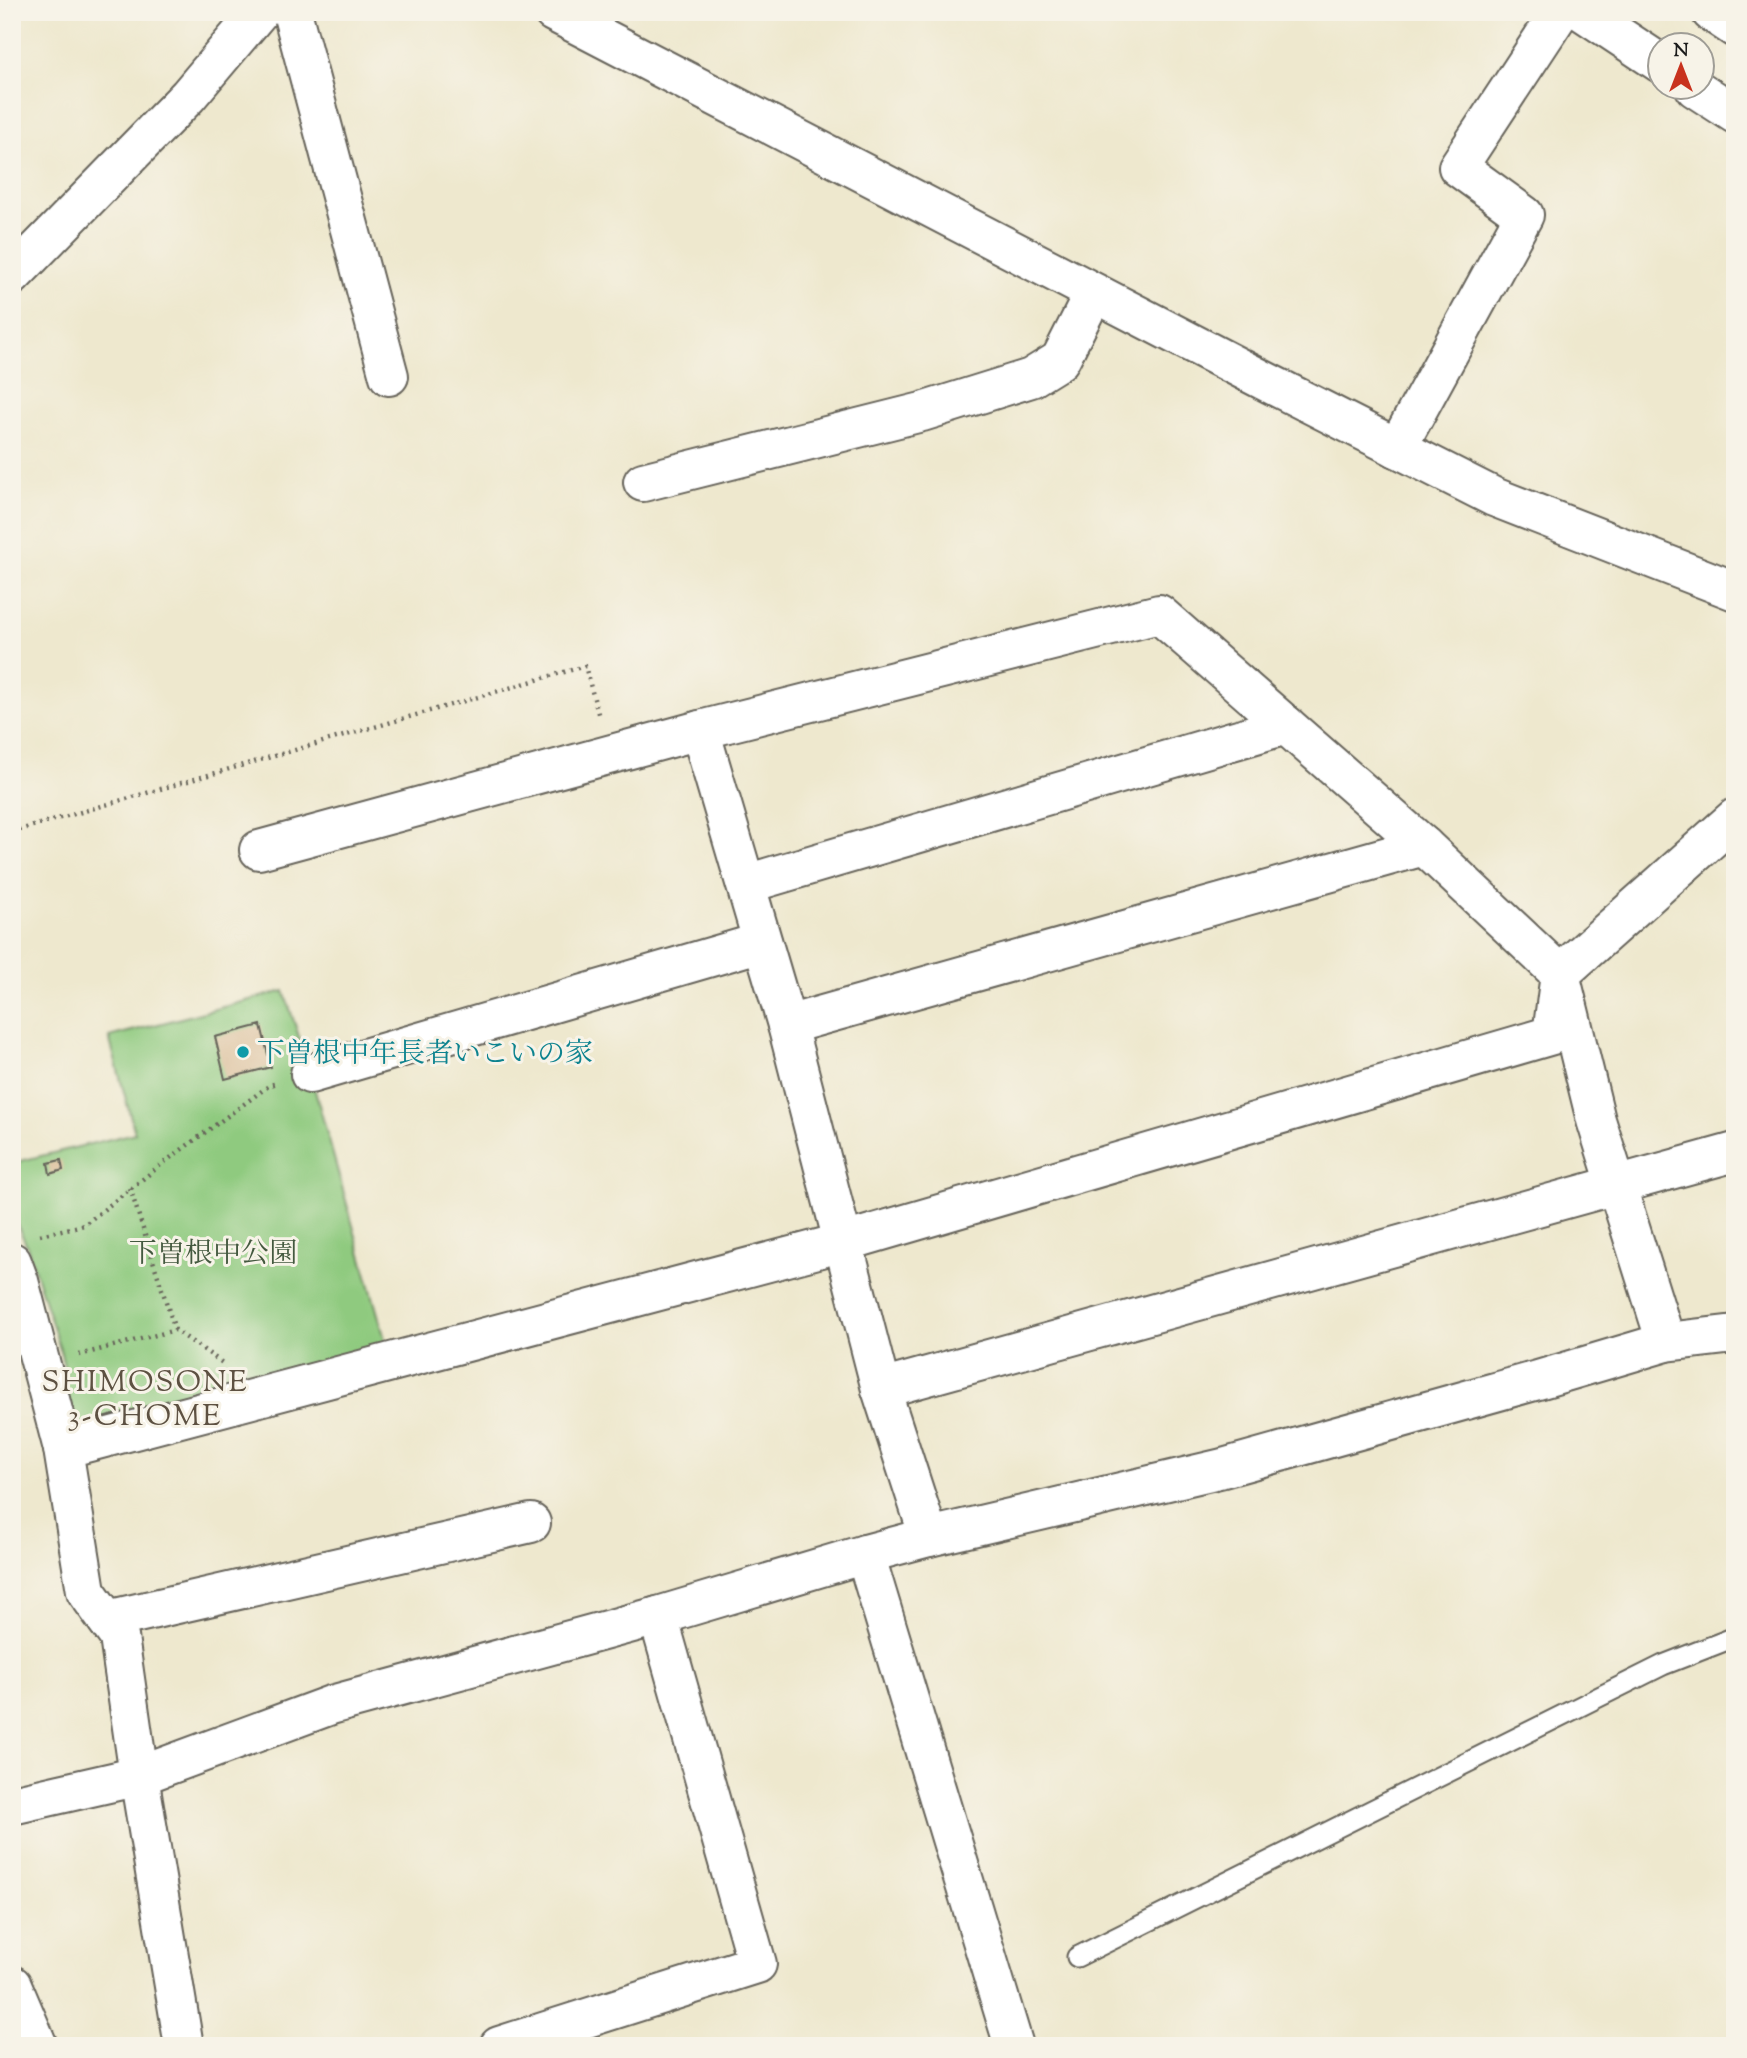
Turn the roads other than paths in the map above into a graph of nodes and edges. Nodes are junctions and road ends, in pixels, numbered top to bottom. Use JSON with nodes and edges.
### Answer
{"nodes":[{"id":1,"x":259,"y":12,"type":"edge"},
{"id":2,"x":292,"y":12,"type":"edge"},
{"id":3,"x":553,"y":12,"type":"edge"},
{"id":4,"x":1560,"y":12,"type":"edge"},
{"id":5,"x":1583,"y":12,"type":"edge"},
{"id":6,"x":1711,"y":12,"type":"edge"},
{"id":7,"x":1735,"y":28,"type":"edge"},
{"id":8,"x":1646,"y":55,"type":"edge"},
{"id":9,"x":1716,"y":102,"type":"edge"},
{"id":10,"x":1735,"y":114,"type":"edge"},
{"id":11,"x":12,"y":276,"type":"edge"},
{"id":12,"x":1094,"y":293,"type":"junction"},
{"id":13,"x":389,"y":376,"type":"dead end"},
{"id":14,"x":1397,"y":448,"type":"junction"},
{"id":15,"x":643,"y":482,"type":"dead end"},
{"id":16,"x":1735,"y":591,"type":"edge"},
{"id":17,"x":1286,"y":725,"type":"junction"},
{"id":18,"x":700,"y":730,"type":"junction"},
{"id":19,"x":1735,"y":818,"type":"edge"},
{"id":20,"x":1424,"y":846,"type":"junction"},
{"id":21,"x":259,"y":850,"type":"dead end"},
{"id":22,"x":746,"y":884,"type":"junction"},
{"id":23,"x":762,"y":942,"type":"junction"},
{"id":24,"x":1560,"y":974,"type":"junction"},
{"id":25,"x":787,"y":1026,"type":"junction"},
{"id":26,"x":310,"y":1074,"type":"road end"},
{"id":27,"x":1735,"y":1152,"type":"edge"},
{"id":28,"x":1617,"y":1185,"type":"junction"},
{"id":29,"x":845,"y":1242,"type":"junction"},
{"id":30,"x":24,"y":1249,"type":"edge"},
{"id":31,"x":1735,"y":1334,"type":"edge"},
{"id":32,"x":1666,"y":1342,"type":"junction"},
{"id":33,"x":881,"y":1389,"type":"junction"},
{"id":34,"x":63,"y":1449,"type":"junction"},
{"id":35,"x":531,"y":1523,"type":"dead end"},
{"id":36,"x":929,"y":1537,"type":"junction"},
{"id":37,"x":865,"y":1554,"type":"junction"},
{"id":38,"x":658,"y":1616,"type":"junction"},
{"id":39,"x":107,"y":1620,"type":"junction"},
{"id":40,"x":1735,"y":1637,"type":"edge"},
{"id":41,"x":139,"y":1776,"type":"junction"},
{"id":42,"x":12,"y":1805,"type":"edge"},
{"id":43,"x":1077,"y":1957,"type":"dead end"},
{"id":44,"x":12,"y":1985,"type":"edge"},
{"id":45,"x":38,"y":2046,"type":"edge"},
{"id":46,"x":184,"y":2046,"type":"edge"},
{"id":47,"x":499,"y":2046,"type":"edge"},
{"id":48,"x":1014,"y":2046,"type":"edge"}],
"edges":[{"from":1,"to":11,"type":"street"},
{"from":2,"to":13,"type":"street"},
{"from":3,"to":12,"type":"street"},
{"from":4,"to":14,"type":"street"},
{"from":5,"to":8,"type":"street"},
{"from":6,"to":7,"type":"street"},
{"from":9,"to":10,"type":"street"},
{"from":12,"to":14,"type":"street"},
{"from":12,"to":15,"type":"street"},
{"from":14,"to":16,"type":"street"},
{"from":17,"to":18,"type":"street"},
{"from":17,"to":20,"type":"street"},
{"from":17,"to":22,"type":"street"},
{"from":18,"to":21,"type":"street"},
{"from":18,"to":22,"type":"street"},
{"from":19,"to":24,"type":"street"},
{"from":20,"to":24,"type":"street"},
{"from":20,"to":25,"type":"street"},
{"from":22,"to":23,"type":"street"},
{"from":23,"to":25,"type":"street"},
{"from":23,"to":26,"type":"street"},
{"from":24,"to":28,"type":"street"},
{"from":24,"to":29,"type":"street"},
{"from":25,"to":29,"type":"street"},
{"from":27,"to":28,"type":"street"},
{"from":28,"to":32,"type":"street"},
{"from":28,"to":33,"type":"street"},
{"from":29,"to":33,"type":"street"},
{"from":29,"to":34,"type":"street"},
{"from":30,"to":34,"type":"street"},
{"from":31,"to":32,"type":"street"},
{"from":32,"to":36,"type":"street"},
{"from":33,"to":36,"type":"street"},
{"from":34,"to":39,"type":"street"},
{"from":35,"to":39,"type":"street"},
{"from":36,"to":37,"type":"street"},
{"from":37,"to":38,"type":"street"},
{"from":37,"to":48,"type":"street"},
{"from":38,"to":41,"type":"street"},
{"from":38,"to":47,"type":"street"},
{"from":39,"to":41,"type":"street"},
{"from":40,"to":43,"type":"lane"},
{"from":41,"to":42,"type":"street"},
{"from":41,"to":46,"type":"street"},
{"from":44,"to":45,"type":"street"}]}
